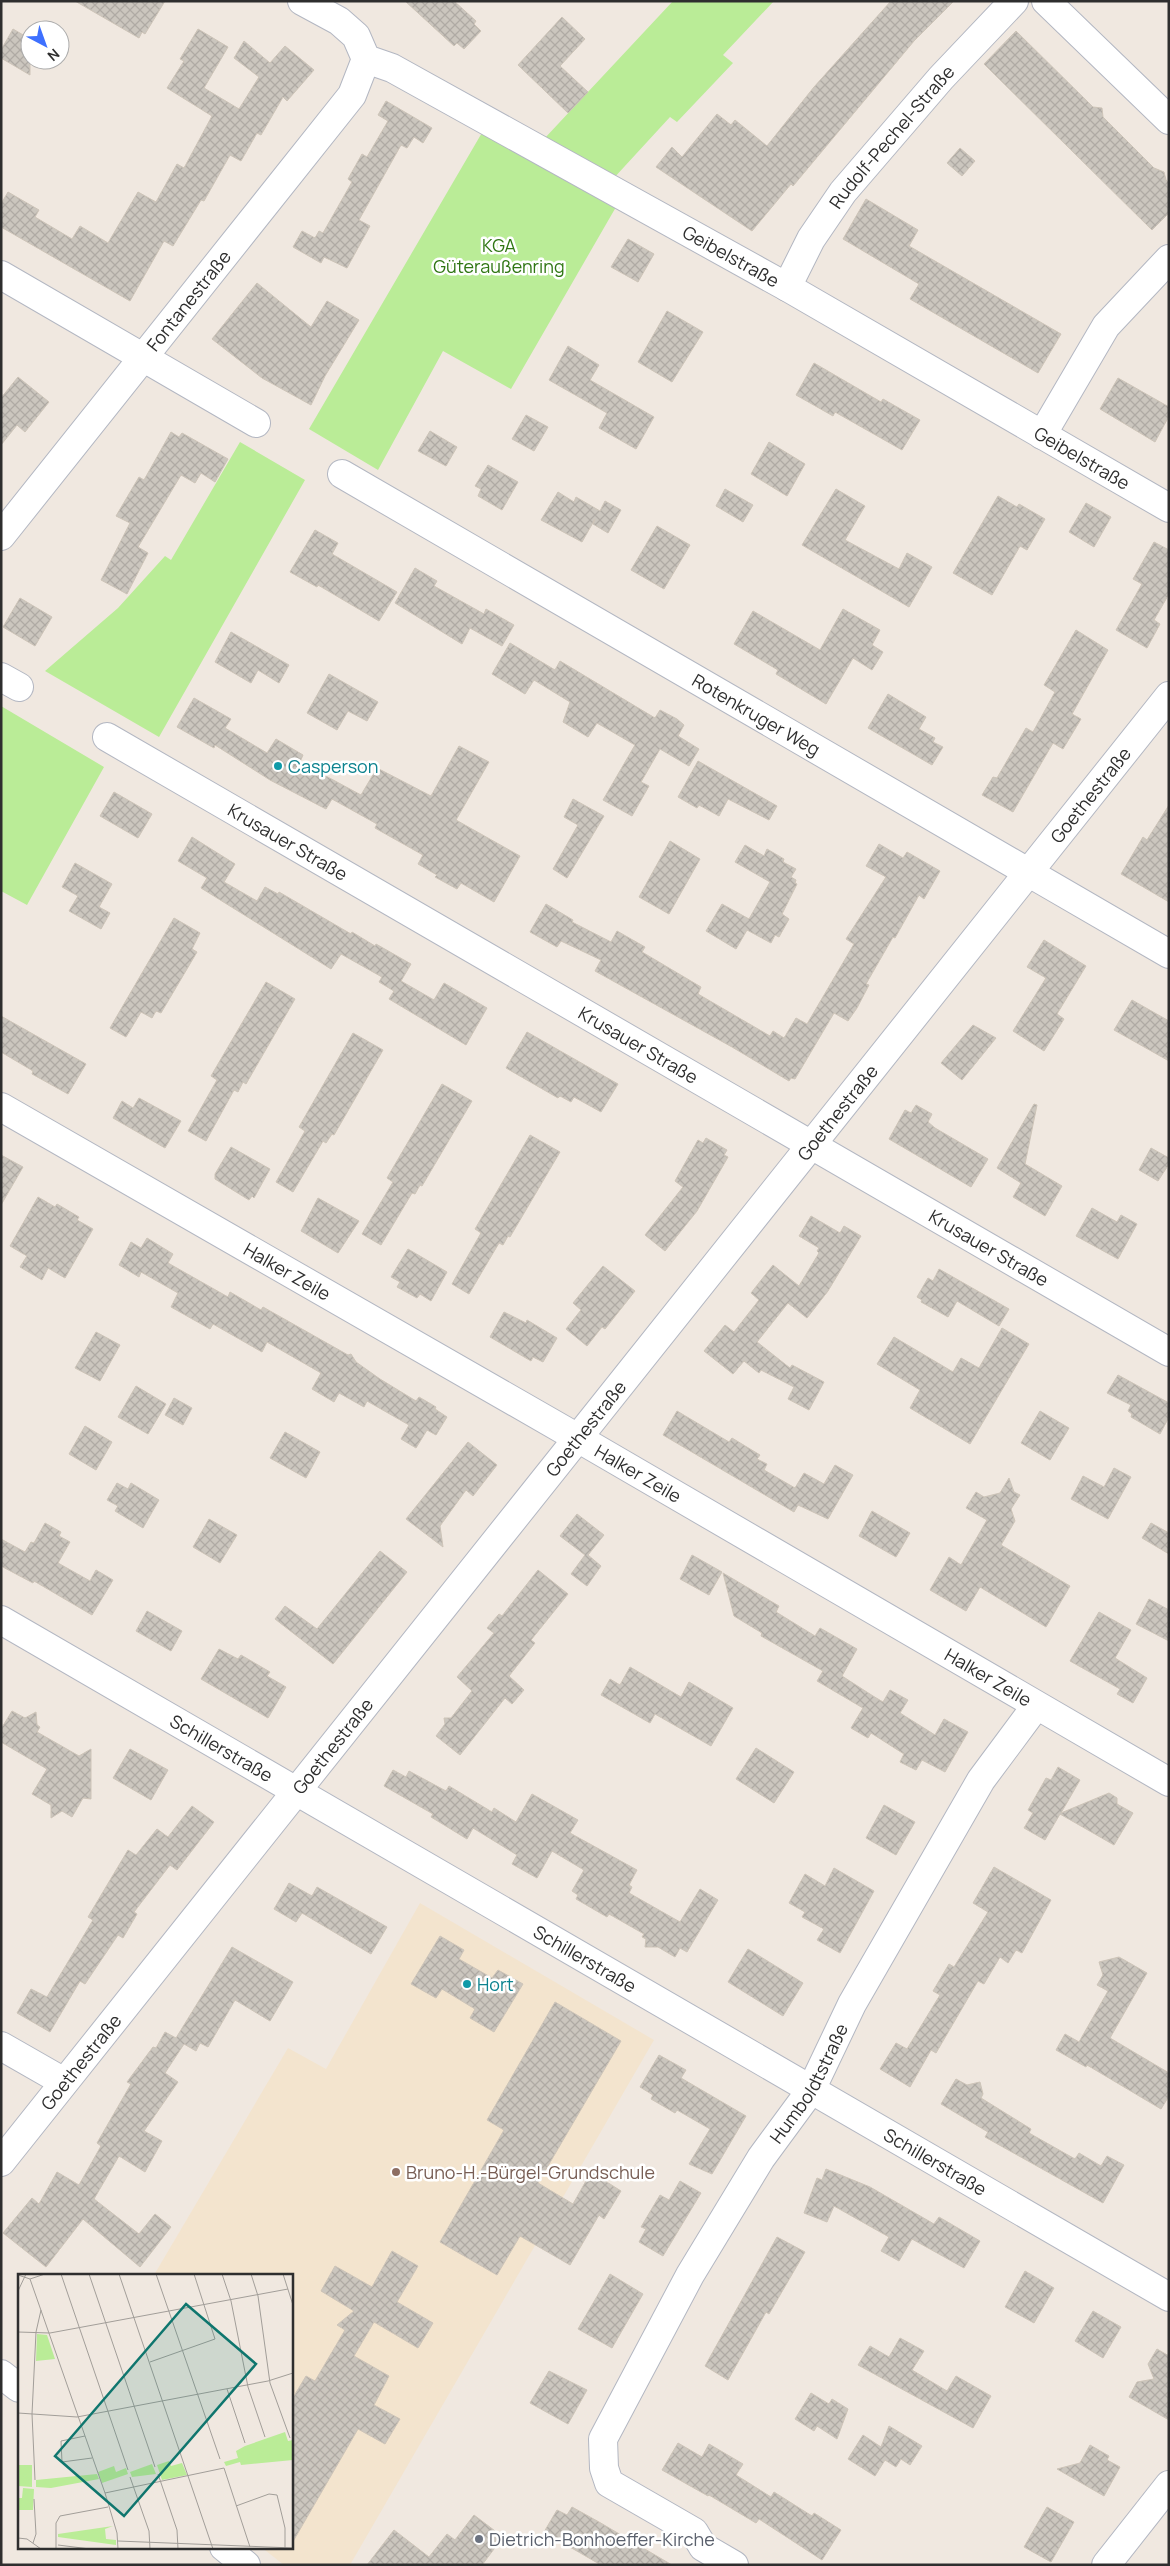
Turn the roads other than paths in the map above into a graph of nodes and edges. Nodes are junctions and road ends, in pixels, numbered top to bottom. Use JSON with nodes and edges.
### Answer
{"nodes":[{"id":1,"x":302,"y":1,"type":"edge"},
{"id":2,"x":1014,"y":1,"type":"edge"},
{"id":3,"x":1046,"y":1,"type":"edge"},
{"id":4,"x":366,"y":59,"type":"junction"},
{"id":5,"x":1169,"y":120,"type":"edge"},
{"id":6,"x":1169,"y":260,"type":"edge"},
{"id":7,"x":1,"y":275,"type":"edge"},
{"id":8,"x":787,"y":287,"type":"junction"},
{"id":9,"x":142,"y":358,"type":"junction"},
{"id":10,"x":256,"y":424,"type":"dead end"},
{"id":11,"x":1042,"y":435,"type":"junction"},
{"id":12,"x":342,"y":474,"type":"dead end"},
{"id":13,"x":1169,"y":508,"type":"edge"},
{"id":14,"x":1,"y":536,"type":"edge"},
{"id":15,"x":1169,"y":696,"type":"edge"},
{"id":16,"x":108,"y":737,"type":"dead end"},
{"id":17,"x":1028,"y":872,"type":"junction"},
{"id":18,"x":1169,"y":954,"type":"edge"},
{"id":19,"x":1,"y":1107,"type":"edge"},
{"id":20,"x":810,"y":1145,"type":"junction"},
{"id":21,"x":1169,"y":1352,"type":"edge"},
{"id":22,"x":576,"y":1438,"type":"junction"},
{"id":23,"x":1,"y":1620,"type":"edge"},
{"id":24,"x":1036,"y":1706,"type":"junction"},
{"id":25,"x":1169,"y":1782,"type":"edge"},
{"id":26,"x":298,"y":1791,"type":"junction"},
{"id":27,"x":1,"y":2046,"type":"edge"},
{"id":28,"x":64,"y":2082,"type":"junction"},
{"id":29,"x":811,"y":2090,"type":"junction"},
{"id":30,"x":1,"y":2162,"type":"edge"},
{"id":31,"x":1169,"y":2298,"type":"edge"},
{"id":32,"x":1,"y":2374,"type":"edge"},
{"id":33,"x":18,"y":2387,"type":"edge"},
{"id":34,"x":1169,"y":2485,"type":"edge"},
{"id":35,"x":225,"y":2548,"type":"edge"},
{"id":36,"x":246,"y":2565,"type":"edge"},
{"id":37,"x":734,"y":2565,"type":"edge"},
{"id":38,"x":1106,"y":2565,"type":"edge"}],
"edges":[{"from":1,"to":4,"type":"street"},
{"from":2,"to":8,"type":"street","name":"Rudolf-Pechel-Straße"},
{"from":3,"to":5,"type":"street"},
{"from":4,"to":8,"type":"street","name":"Geibelstraße"},
{"from":4,"to":9,"type":"street","name":"Fontanestraße"},
{"from":6,"to":11,"type":"street"},
{"from":7,"to":9,"type":"street"},
{"from":8,"to":11,"type":"street","name":"Geibelstraße"},
{"from":9,"to":10,"type":"street"},
{"from":9,"to":14,"type":"street","name":"Fontanestraße"},
{"from":11,"to":13,"type":"street","name":"Geibelstraße"},
{"from":12,"to":17,"type":"street","name":"Rotenkruger Weg"},
{"from":15,"to":17,"type":"street","name":"Goethestraße"},
{"from":16,"to":20,"type":"street","name":"Krusauer Straße"},
{"from":17,"to":18,"type":"street","name":"Rotenkruger Weg"},
{"from":17,"to":20,"type":"street","name":"Goethestraße"},
{"from":19,"to":22,"type":"street","name":"Halker Zeile"},
{"from":20,"to":21,"type":"street","name":"Krusauer Straße"},
{"from":20,"to":22,"type":"street","name":"Goethestraße"},
{"from":22,"to":24,"type":"street","name":"Halker Zeile"},
{"from":22,"to":26,"type":"street","name":"Goethestraße"},
{"from":23,"to":26,"type":"street","name":"Schillerstraße"},
{"from":24,"to":25,"type":"street","name":"Halker Zeile"},
{"from":24,"to":29,"type":"street","name":"Humboldtstraße"},
{"from":26,"to":28,"type":"street","name":"Goethestraße"},
{"from":26,"to":29,"type":"street","name":"Schillerstraße"},
{"from":27,"to":28,"type":"street"},
{"from":28,"to":30,"type":"street","name":"Goethestraße"},
{"from":29,"to":31,"type":"street","name":"Schillerstraße"},
{"from":29,"to":37,"type":"street","name":"Humboldtstraße"},
{"from":32,"to":33,"type":"street"},
{"from":34,"to":38,"type":"street"},
{"from":35,"to":36,"type":"street"}]}
